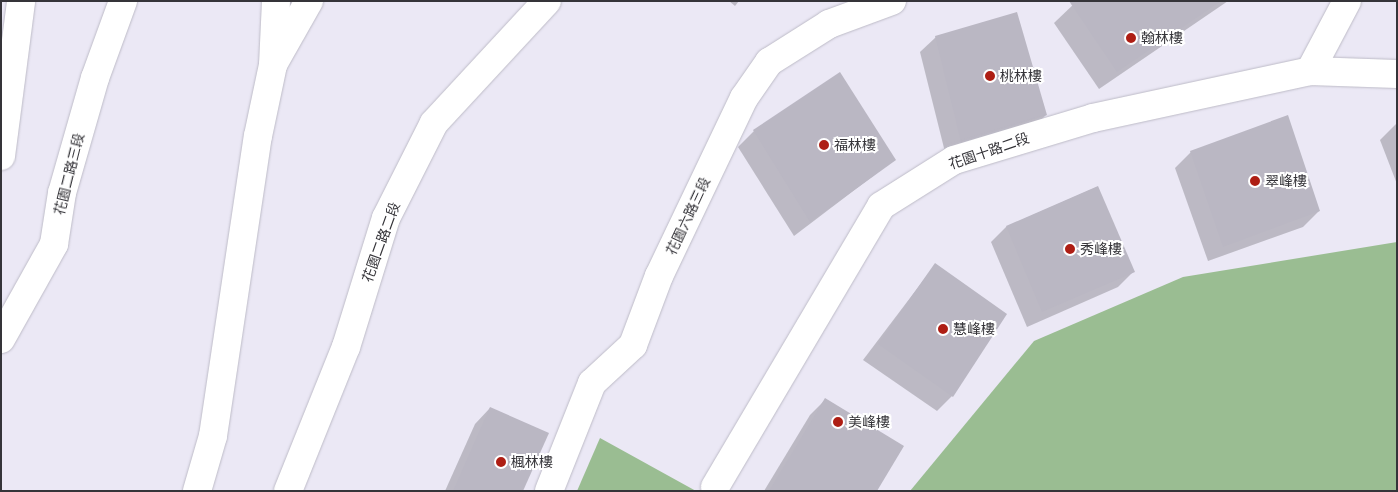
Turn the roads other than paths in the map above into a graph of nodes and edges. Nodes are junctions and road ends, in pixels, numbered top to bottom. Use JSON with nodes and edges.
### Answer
{"nodes":[{"id":1,"x":21,"y":1,"type":"edge"},
{"id":2,"x":123,"y":1,"type":"edge"},
{"id":3,"x":276,"y":1,"type":"edge"},
{"id":4,"x":309,"y":1,"type":"edge"},
{"id":5,"x":547,"y":1,"type":"edge"},
{"id":6,"x":892,"y":1,"type":"edge"},
{"id":7,"x":1347,"y":1,"type":"edge"},
{"id":8,"x":273,"y":64,"type":"junction"},
{"id":9,"x":1310,"y":71,"type":"junction"},
{"id":10,"x":1397,"y":74,"type":"edge"},
{"id":11,"x":1,"y":156,"type":"edge"},
{"id":12,"x":1,"y":339,"type":"edge"},
{"id":13,"x":715,"y":487,"type":"dead end"},
{"id":14,"x":197,"y":491,"type":"edge"},
{"id":15,"x":288,"y":491,"type":"edge"},
{"id":16,"x":549,"y":491,"type":"edge"}],
"edges":[{"from":1,"to":11,"type":"street"},
{"from":2,"to":12,"type":"street","name":"花園二路三段"},
{"from":3,"to":8,"type":"street"},
{"from":4,"to":8,"type":"street"},
{"from":5,"to":15,"type":"street","name":"花園二路二段"},
{"from":6,"to":16,"type":"street","name":"花園六路三段"},
{"from":7,"to":9,"type":"street"},
{"from":8,"to":14,"type":"street"},
{"from":9,"to":10,"type":"street","name":"花園十路二段"},
{"from":9,"to":13,"type":"street","name":"花園十路二段"}]}
